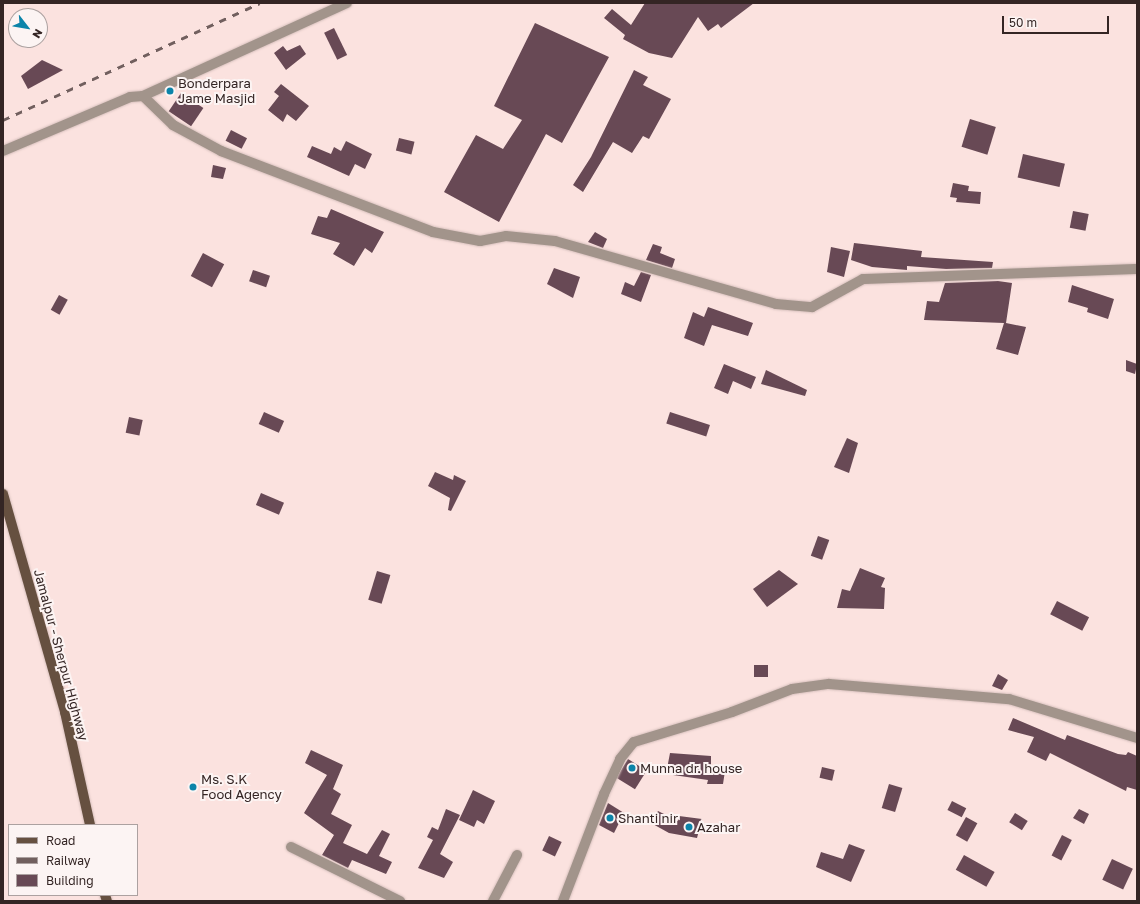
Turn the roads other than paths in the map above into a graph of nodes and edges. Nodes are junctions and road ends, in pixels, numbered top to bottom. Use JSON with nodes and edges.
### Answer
{"nodes":[{"id":1,"x":347,"y":3,"type":"edge"},
{"id":2,"x":143,"y":96,"type":"junction"},
{"id":3,"x":3,"y":151,"type":"edge"},
{"id":4,"x":1137,"y":269,"type":"edge"},
{"id":5,"x":3,"y":494,"type":"edge"},
{"id":6,"x":1137,"y":738,"type":"edge"},
{"id":7,"x":90,"y":824,"type":"edge"},
{"id":8,"x":291,"y":847,"type":"dead end"},
{"id":9,"x":517,"y":855,"type":"dead end"},
{"id":10,"x":400,"y":901,"type":"edge"},
{"id":11,"x":493,"y":901,"type":"edge"},
{"id":12,"x":563,"y":901,"type":"edge"}],
"edges":[{"from":1,"to":2,"type":"street"},
{"from":2,"to":3,"type":"street"},
{"from":2,"to":4,"type":"street"},
{"from":5,"to":7,"type":"main road","name":"Jamalpur - Sherpur Highway"},
{"from":6,"to":12,"type":"street"},
{"from":8,"to":10,"type":"street"},
{"from":9,"to":11,"type":"street"}]}
